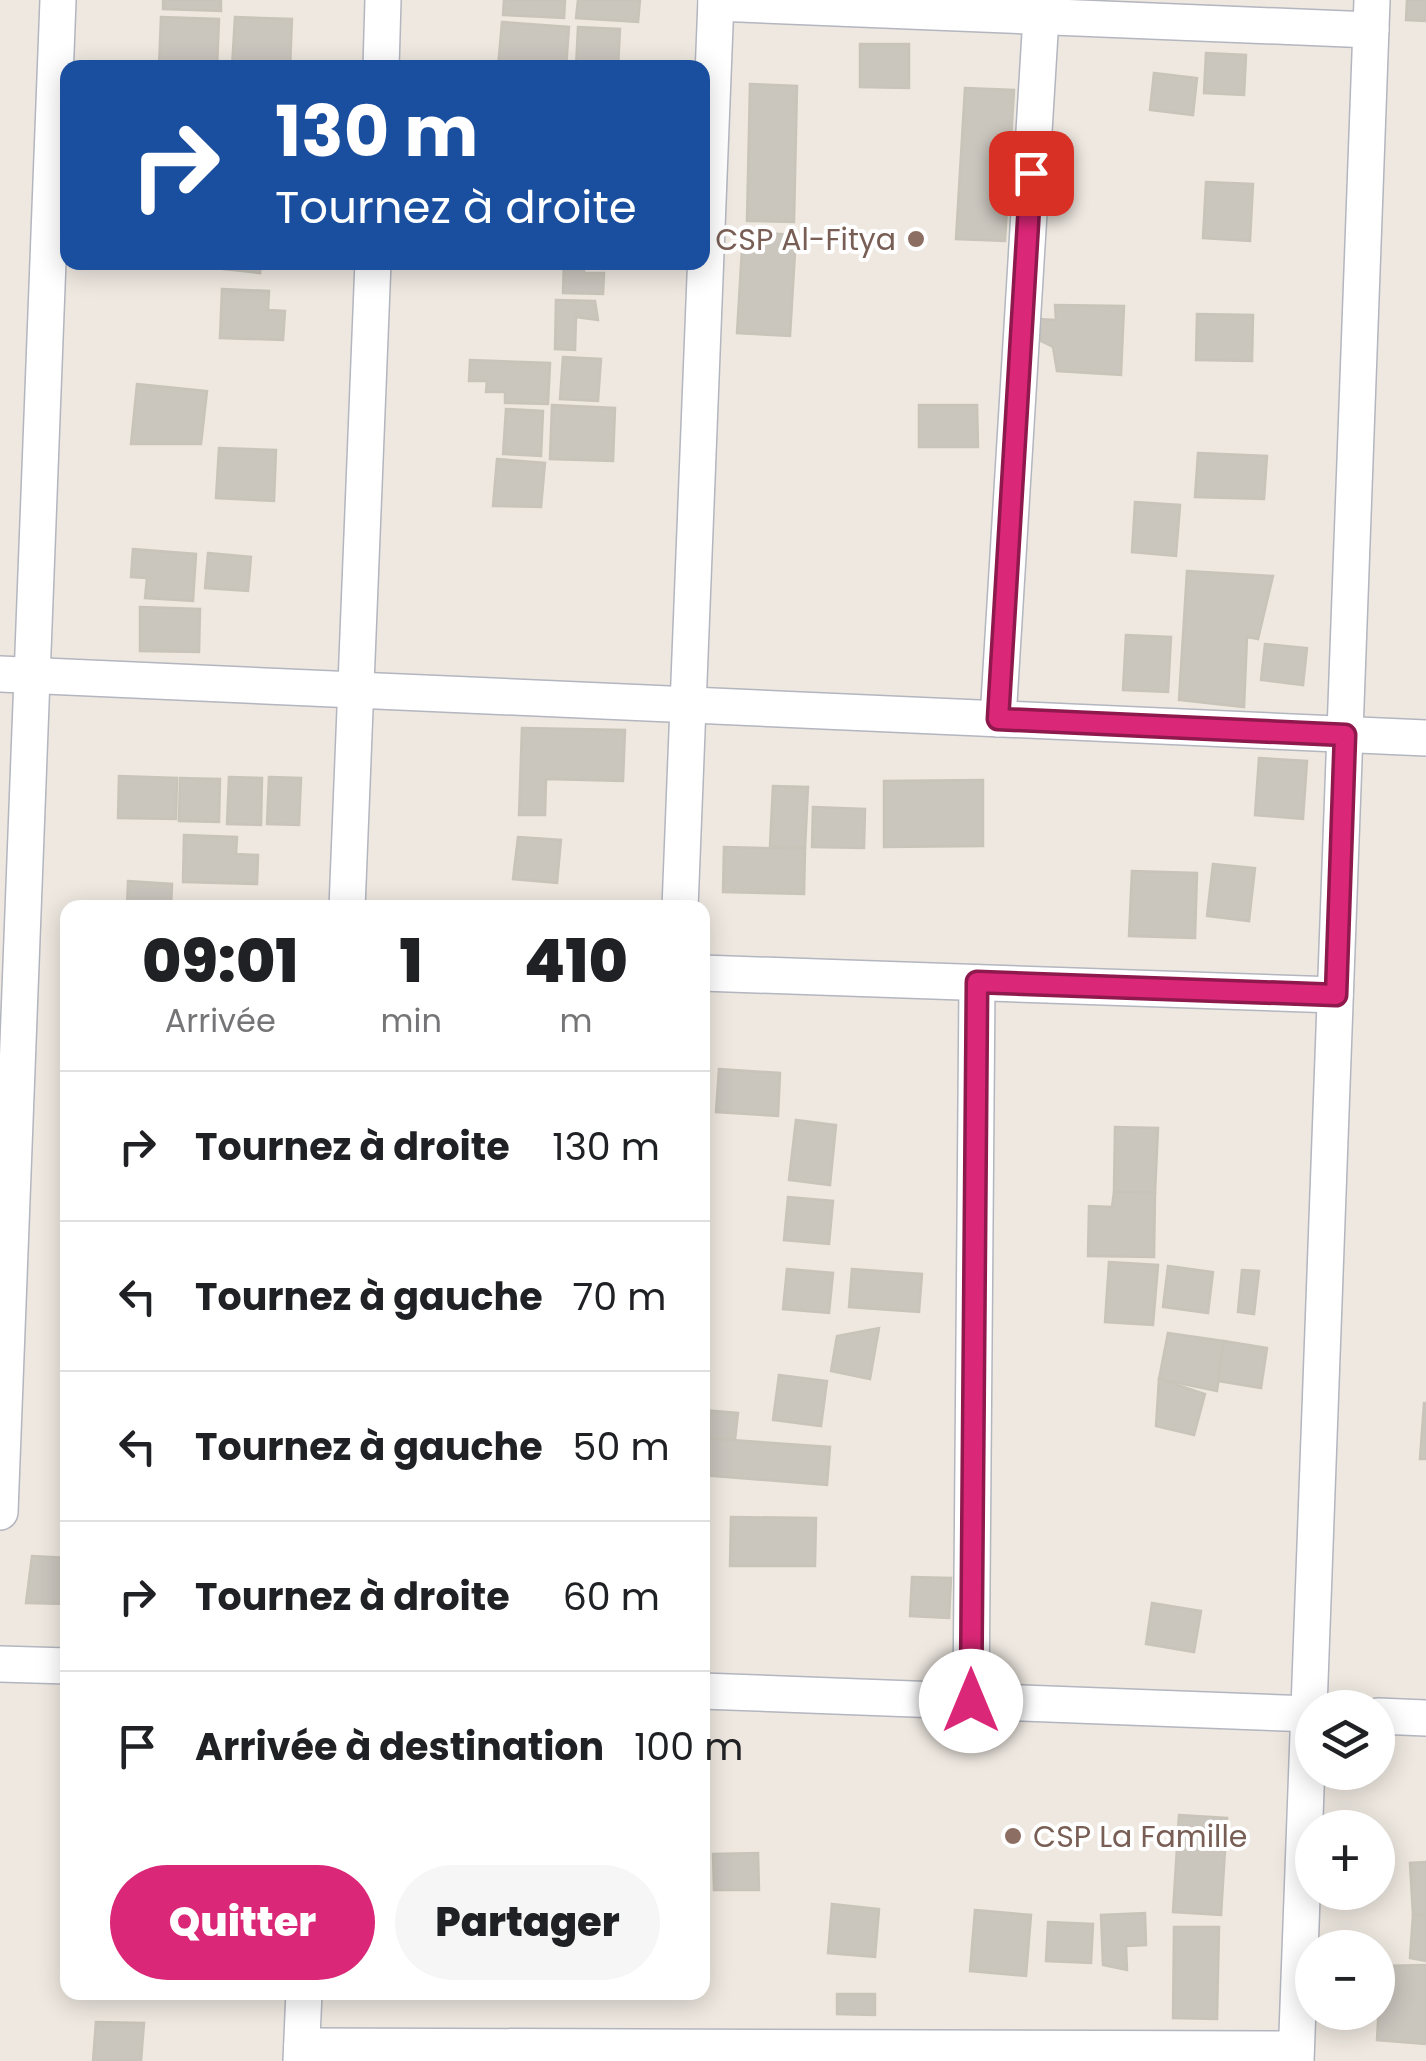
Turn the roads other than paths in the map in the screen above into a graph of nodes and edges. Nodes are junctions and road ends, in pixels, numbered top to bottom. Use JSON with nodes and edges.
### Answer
{"nodes":[{"id":1,"x":58,"y":0,"type":"edge"},
{"id":2,"x":384,"y":0,"type":"edge"},
{"id":3,"x":716,"y":2,"type":"edge"},
{"id":4,"x":1372,"y":15,"type":"edge"},
{"id":5,"x":1041,"y":16,"type":"junction"},
{"id":6,"x":381,"y":60,"type":"edge"},
{"id":7,"x":710,"y":153,"type":"edge"},
{"id":8,"x":373,"y":270,"type":"edge"},
{"id":9,"x":705,"y":270,"type":"edge"},
{"id":10,"x":16,"y":675,"type":"edge"},
{"id":11,"x":356,"y":690,"type":"junction"},
{"id":12,"x":688,"y":705,"type":"junction"},
{"id":13,"x":998,"y":719,"type":"junction"},
{"id":14,"x":1345,"y":735,"type":"junction"},
{"id":15,"x":1426,"y":738,"type":"edge"},
{"id":16,"x":347,"y":900,"type":"edge"},
{"id":17,"x":680,"y":900,"type":"edge"},
{"id":18,"x":11,"y":947,"type":"edge"},
{"id":19,"x":710,"y":973,"type":"edge"},
{"id":20,"x":977,"y":982,"type":"junction"},
{"id":21,"x":1336,"y":995,"type":"junction"},
{"id":22,"x":0,"y":1512,"type":"edge"},
{"id":23,"x":0,"y":1664,"type":"edge"},
{"id":24,"x":60,"y":1666,"type":"edge"},
{"id":25,"x":1312,"y":1690,"type":"edge"},
{"id":26,"x":710,"y":1691,"type":"edge"},
{"id":27,"x":971,"y":1701,"type":"junction"},
{"id":28,"x":1295,"y":1713,"type":"edge"},
{"id":29,"x":1395,"y":1717,"type":"edge"},
{"id":30,"x":1426,"y":1718,"type":"edge"},
{"id":31,"x":1308,"y":1790,"type":"edge"},
{"id":32,"x":304,"y":2000,"type":"edge"},
{"id":33,"x":302,"y":2053,"type":"edge"},
{"id":34,"x":639,"y":2054,"type":"edge"},
{"id":35,"x":1296,"y":2055,"type":"edge"}],
"edges":[{"from":1,"to":10,"type":"street"},
{"from":2,"to":6,"type":"street"},
{"from":3,"to":5,"type":"street"},
{"from":3,"to":7,"type":"street"},
{"from":4,"to":5,"type":"street"},
{"from":4,"to":14,"type":"street"},
{"from":5,"to":13,"type":"street"},
{"from":8,"to":11,"type":"street"},
{"from":9,"to":12,"type":"street"},
{"from":10,"to":11,"type":"street"},
{"from":10,"to":18,"type":"street"},
{"from":11,"to":12,"type":"street"},
{"from":11,"to":16,"type":"street"},
{"from":12,"to":13,"type":"street"},
{"from":12,"to":17,"type":"street"},
{"from":13,"to":14,"type":"street"},
{"from":14,"to":15,"type":"street"},
{"from":14,"to":21,"type":"street"},
{"from":18,"to":22,"type":"street"},
{"from":19,"to":20,"type":"street"},
{"from":20,"to":21,"type":"street"},
{"from":20,"to":27,"type":"street"},
{"from":21,"to":25,"type":"street"},
{"from":23,"to":24,"type":"street"},
{"from":26,"to":27,"type":"street"},
{"from":27,"to":28,"type":"street"},
{"from":29,"to":30,"type":"street"},
{"from":31,"to":35,"type":"street"},
{"from":32,"to":33,"type":"street"},
{"from":33,"to":34,"type":"street"},
{"from":34,"to":35,"type":"street"}]}
